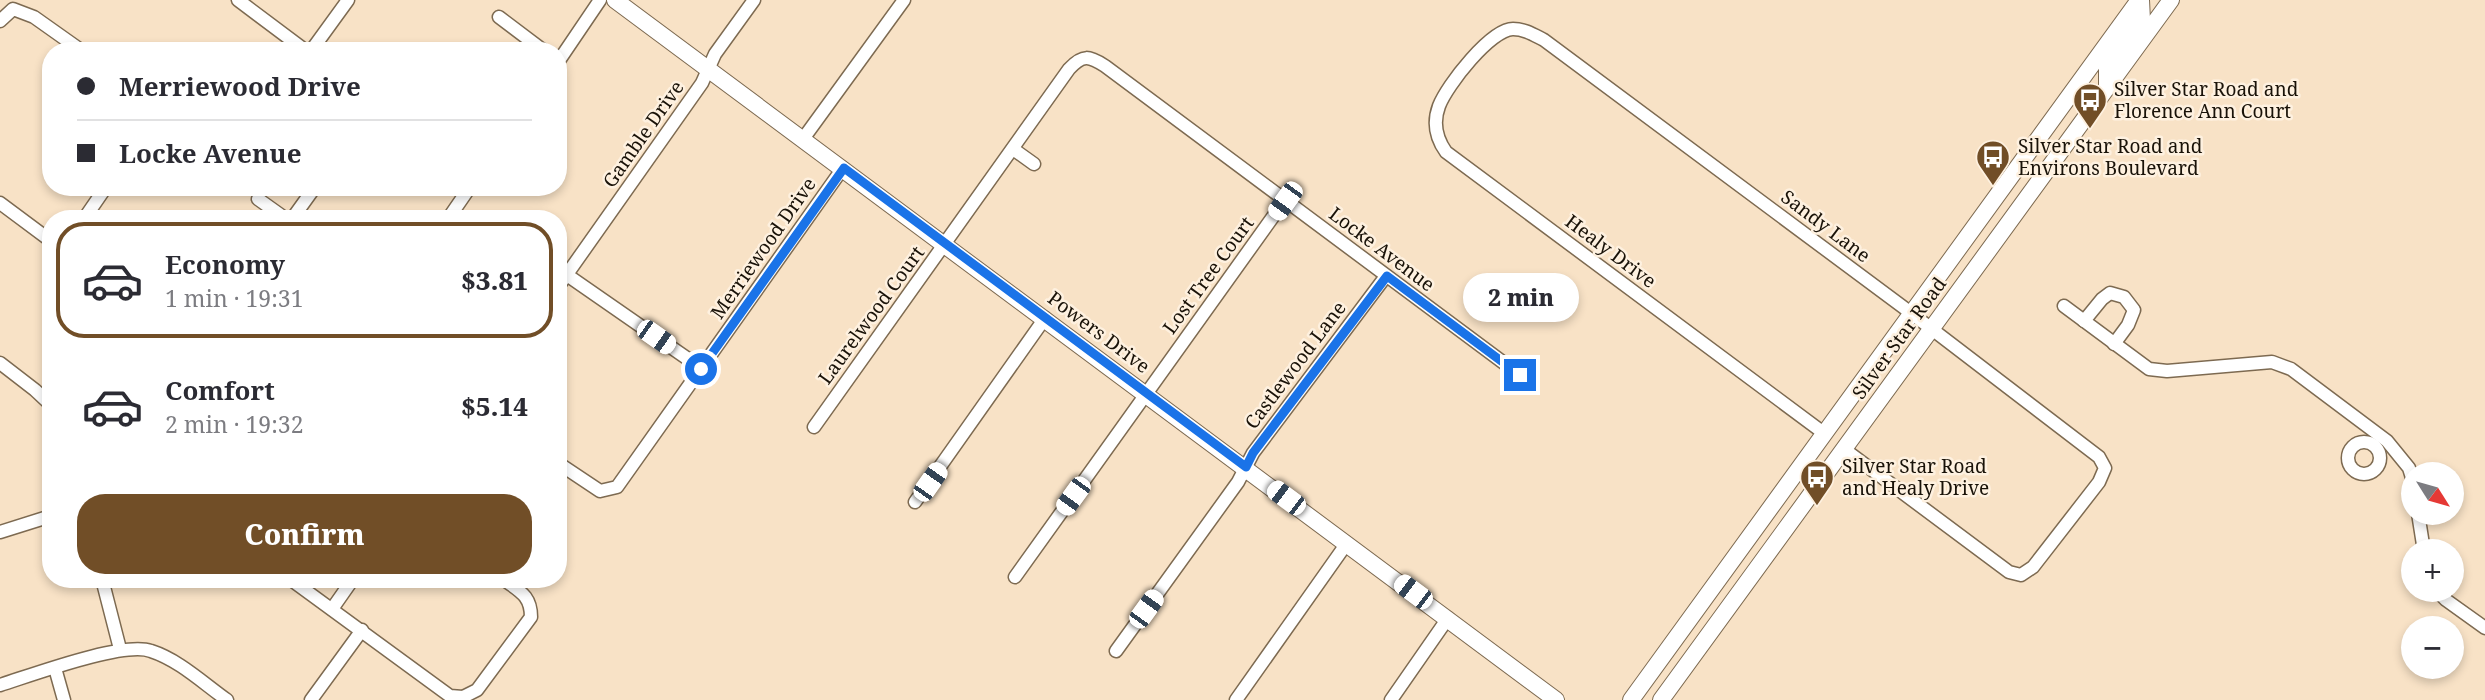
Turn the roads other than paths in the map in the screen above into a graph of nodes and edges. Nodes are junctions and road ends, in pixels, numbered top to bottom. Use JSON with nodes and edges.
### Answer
{"nodes":[{"id":1,"x":238,"y":0,"type":"edge"},
{"id":2,"x":348,"y":0,"type":"edge"},
{"id":3,"x":600,"y":0,"type":"edge"},
{"id":4,"x":615,"y":0,"type":"edge"},
{"id":5,"x":754,"y":0,"type":"edge"},
{"id":6,"x":904,"y":0,"type":"edge"},
{"id":7,"x":2140,"y":0,"type":"edge"},
{"id":8,"x":2171,"y":0,"type":"edge"},
{"id":9,"x":499,"y":17,"type":"dead end"},
{"id":10,"x":0,"y":21,"type":"edge"},
{"id":11,"x":69,"y":42,"type":"edge"},
{"id":12,"x":294,"y":42,"type":"edge"},
{"id":13,"x":318,"y":42,"type":"edge"},
{"id":14,"x":532,"y":42,"type":"edge"},
{"id":15,"x":567,"y":49,"type":"edge"},
{"id":16,"x":1084,"y":58,"type":"joint"},
{"id":17,"x":709,"y":69,"type":"junction"},
{"id":18,"x":1461,"y":72,"type":"joint"},
{"id":19,"x":2107,"y":87,"type":"junction"},
{"id":20,"x":803,"y":139,"type":"junction"},
{"id":21,"x":1013,"y":149,"type":"junction"},
{"id":22,"x":1034,"y":163,"type":"dead end"},
{"id":23,"x":844,"y":168,"type":"junction"},
{"id":24,"x":258,"y":199,"type":"dead end"},
{"id":25,"x":1285,"y":201,"type":"junction"},
{"id":26,"x":0,"y":203,"type":"edge"},
{"id":27,"x":273,"y":210,"type":"edge"},
{"id":28,"x":42,"y":234,"type":"edge"},
{"id":29,"x":945,"y":244,"type":"junction"},
{"id":30,"x":567,"y":275,"type":"joint"},
{"id":31,"x":1387,"y":276,"type":"junction"},
{"id":32,"x":2064,"y":306,"type":"dead end"},
{"id":33,"x":1911,"y":313,"type":"junction"},
{"id":34,"x":1045,"y":318,"type":"junction"},
{"id":35,"x":2084,"y":321,"type":"junction"},
{"id":36,"x":1931,"y":329,"type":"junction"},
{"id":37,"x":2114,"y":344,"type":"junction"},
{"id":38,"x":0,"y":363,"type":"edge"},
{"id":39,"x":701,"y":369,"type":"junction"},
{"id":40,"x":1520,"y":375,"type":"dead end"},
{"id":41,"x":1146,"y":393,"type":"junction"},
{"id":42,"x":42,"y":397,"type":"edge"},
{"id":43,"x":814,"y":427,"type":"dead end"},
{"id":44,"x":1825,"y":434,"type":"junction"},
{"id":45,"x":1844,"y":449,"type":"junction"},
{"id":46,"x":2404,"y":462,"type":"edge"},
{"id":47,"x":1246,"y":467,"type":"junction"},
{"id":48,"x":567,"y":469,"type":"edge"},
{"id":49,"x":915,"y":502,"type":"dead end"},
{"id":50,"x":42,"y":519,"type":"edge"},
{"id":51,"x":0,"y":532,"type":"edge"},
{"id":52,"x":1347,"y":543,"type":"junction"},
{"id":53,"x":1014,"y":577,"type":"dead end"},
{"id":54,"x":104,"y":588,"type":"edge"},
{"id":55,"x":303,"y":588,"type":"edge"},
{"id":56,"x":347,"y":588,"type":"edge"},
{"id":57,"x":515,"y":588,"type":"edge"},
{"id":58,"x":2449,"y":602,"type":"edge"},
{"id":59,"x":332,"y":609,"type":"junction"},
{"id":60,"x":1448,"y":618,"type":"junction"},
{"id":61,"x":2485,"y":628,"type":"edge"},
{"id":62,"x":362,"y":630,"type":"junction"},
{"id":63,"x":120,"y":649,"type":"junction"},
{"id":64,"x":1116,"y":651,"type":"dead end"},
{"id":65,"x":55,"y":668,"type":"junction"},
{"id":66,"x":0,"y":685,"type":"edge"},
{"id":67,"x":64,"y":700,"type":"edge"},
{"id":68,"x":227,"y":700,"type":"edge"},
{"id":69,"x":311,"y":700,"type":"edge"},
{"id":70,"x":1236,"y":700,"type":"edge"},
{"id":71,"x":1391,"y":700,"type":"edge"},
{"id":72,"x":1556,"y":700,"type":"edge"},
{"id":73,"x":1631,"y":700,"type":"edge"},
{"id":74,"x":1661,"y":700,"type":"edge"}],
"edges":[{"from":1,"to":12,"type":"street"},
{"from":2,"to":13,"type":"street"},
{"from":3,"to":15,"type":"street"},
{"from":4,"to":17,"type":"main road","name":"Powers Drive"},
{"from":5,"to":17,"type":"street","name":"Gamble Drive"},
{"from":6,"to":20,"type":"street"},
{"from":7,"to":19,"type":"main road"},
{"from":7,"to":33,"type":"main road","name":"Silver Star Road"},
{"from":8,"to":19,"type":"main road","name":"Silver Star Road"},
{"from":9,"to":14,"type":"street"},
{"from":10,"to":11,"type":"street"},
{"from":16,"to":21,"type":"street","name":"Laurelwood Court"},
{"from":16,"to":25,"type":"street","name":"Locke Avenue"},
{"from":17,"to":20,"type":"main road","name":"Powers Drive"},
{"from":17,"to":30,"type":"street","name":"Gamble Drive"},
{"from":18,"to":33,"type":"street","name":"Sandy Lane"},
{"from":18,"to":44,"type":"street","name":"Healy Drive"},
{"from":19,"to":36,"type":"main road","name":"Silver Star Road"},
{"from":20,"to":23,"type":"main road","name":"Powers Drive"},
{"from":21,"to":22,"type":"street"},
{"from":21,"to":29,"type":"street","name":"Laurelwood Court"},
{"from":23,"to":29,"type":"main road","name":"Powers Drive"},
{"from":23,"to":39,"type":"street","name":"Merriewood Drive"},
{"from":24,"to":27,"type":"street"},
{"from":25,"to":31,"type":"street","name":"Locke Avenue"},
{"from":25,"to":41,"type":"street","name":"Lost Tree Court"},
{"from":26,"to":28,"type":"street"},
{"from":29,"to":34,"type":"main road","name":"Powers Drive"},
{"from":29,"to":43,"type":"street","name":"Laurelwood Court"},
{"from":30,"to":39,"type":"street"},
{"from":31,"to":40,"type":"street","name":"Locke Avenue"},
{"from":31,"to":47,"type":"street","name":"Castlewood Lane"},
{"from":32,"to":35,"type":"street"},
{"from":33,"to":36,"type":"street","name":"Sandy Lane"},
{"from":33,"to":44,"type":"main road","name":"Silver Star Road"},
{"from":34,"to":41,"type":"main road","name":"Powers Drive"},
{"from":34,"to":49,"type":"street"},
{"from":35,"to":37,"type":"street"},
{"from":35,"to":37,"type":"street"},
{"from":36,"to":45,"type":"main road","name":"Silver Star Road"},
{"from":36,"to":45,"type":"street","name":"Sandy Lane"},
{"from":37,"to":46,"type":"street"},
{"from":38,"to":42,"type":"street"},
{"from":39,"to":48,"type":"street","name":"Merriewood Drive"},
{"from":41,"to":47,"type":"main road","name":"Powers Drive"},
{"from":41,"to":53,"type":"street","name":"Lost Tree Court"},
{"from":44,"to":73,"type":"main road","name":"Silver Star Road"},
{"from":45,"to":74,"type":"main road","name":"Silver Star Road"},
{"from":47,"to":52,"type":"main road","name":"Powers Drive"},
{"from":47,"to":64,"type":"street","name":"Castlewood Lane"},
{"from":50,"to":51,"type":"street"},
{"from":52,"to":60,"type":"main road","name":"Powers Drive"},
{"from":52,"to":70,"type":"street"},
{"from":54,"to":63,"type":"street"},
{"from":55,"to":59,"type":"street"},
{"from":56,"to":59,"type":"street"},
{"from":57,"to":62,"type":"street"},
{"from":58,"to":61,"type":"street"},
{"from":59,"to":62,"type":"street"},
{"from":60,"to":71,"type":"street"},
{"from":60,"to":72,"type":"main road","name":"Powers Drive"},
{"from":62,"to":69,"type":"street"},
{"from":63,"to":65,"type":"street"},
{"from":63,"to":68,"type":"street"},
{"from":65,"to":66,"type":"street"},
{"from":65,"to":67,"type":"street"}]}
